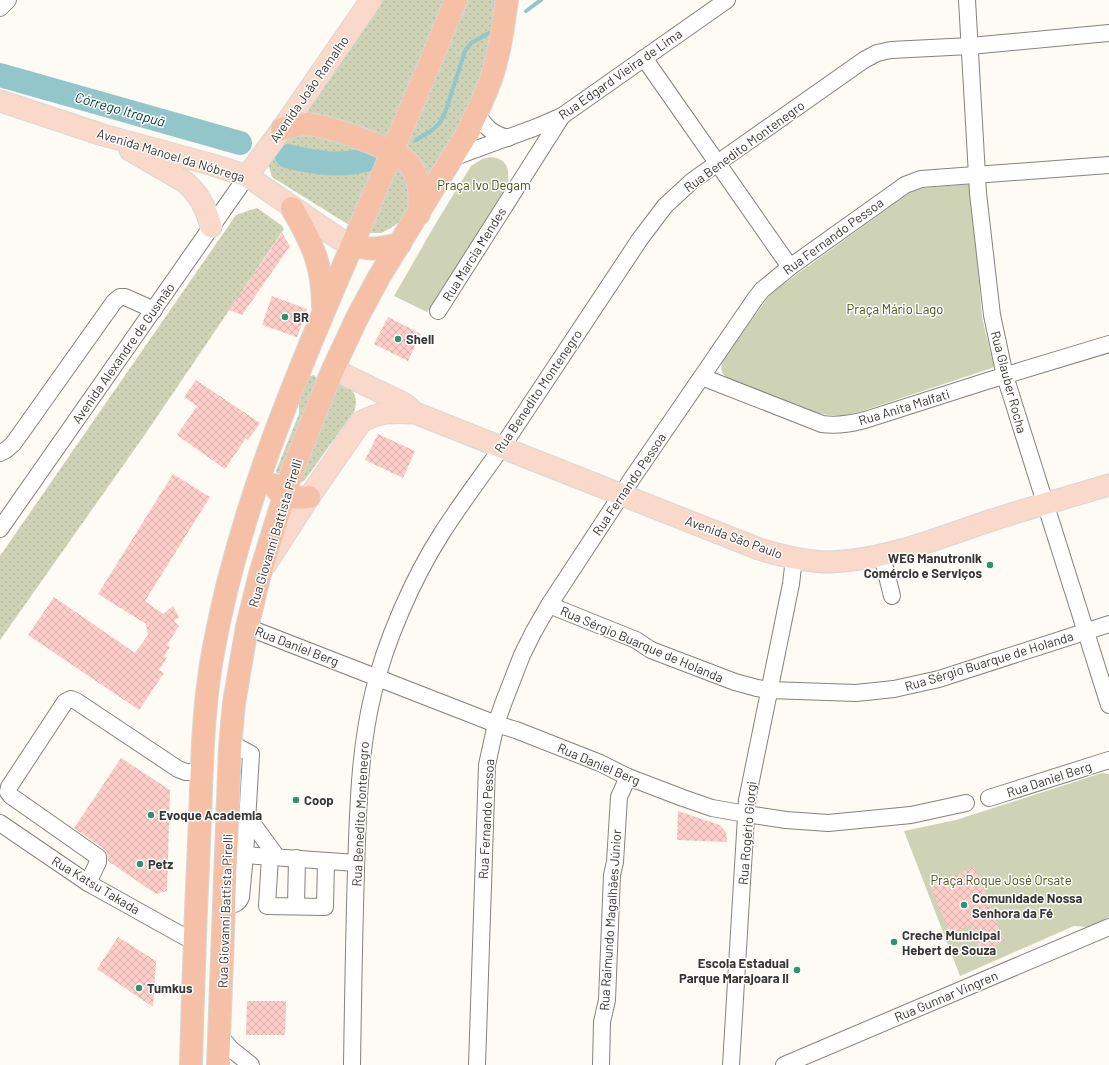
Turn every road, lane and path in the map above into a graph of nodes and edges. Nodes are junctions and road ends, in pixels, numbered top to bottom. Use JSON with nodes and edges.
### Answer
{"nodes":[{"id":1,"x":8,"y":0,"type":"edge"},
{"id":2,"x":371,"y":0,"type":"edge"},
{"id":3,"x":456,"y":0,"type":"edge"},
{"id":4,"x":507,"y":0,"type":"edge"},
{"id":5,"x":727,"y":0,"type":"edge"},
{"id":6,"x":967,"y":0,"type":"edge"},
{"id":7,"x":0,"y":8,"type":"edge"},
{"id":8,"x":1109,"y":34,"type":"edge"},
{"id":9,"x":970,"y":46,"type":"junction"},
{"id":10,"x":644,"y":58,"type":"junction"},
{"id":11,"x":0,"y":101,"type":"edge"},
{"id":12,"x":476,"y":113,"type":"junction"},
{"id":13,"x":562,"y":116,"type":"junction"},
{"id":14,"x":282,"y":129,"type":"junction"},
{"id":15,"x":103,"y":135,"type":"junction"},
{"id":16,"x":508,"y":138,"type":"junction"},
{"id":17,"x":393,"y":152,"type":"junction"},
{"id":18,"x":452,"y":158,"type":"junction"},
{"id":19,"x":717,"y":163,"type":"junction"},
{"id":20,"x":1109,"y":165,"type":"edge"},
{"id":21,"x":976,"y":175,"type":"junction"},
{"id":22,"x":247,"y":176,"type":"junction"},
{"id":23,"x":292,"y":208,"type":"junction"},
{"id":24,"x":419,"y":214,"type":"junction"},
{"id":25,"x":211,"y":227,"type":"junction"},
{"id":26,"x":400,"y":244,"type":"junction"},
{"id":27,"x":352,"y":245,"type":"junction"},
{"id":28,"x":790,"y":267,"type":"junction"},
{"id":29,"x":154,"y":310,"type":"junction"},
{"id":30,"x":438,"y":311,"type":"dead end"},
{"id":31,"x":323,"y":313,"type":"junction"},
{"id":32,"x":1109,"y":344,"type":"edge"},
{"id":33,"x":332,"y":369,"type":"junction"},
{"id":34,"x":300,"y":371,"type":"junction"},
{"id":35,"x":1005,"y":376,"type":"junction"},
{"id":36,"x":702,"y":378,"type":"junction"},
{"id":37,"x":362,"y":382,"type":"junction"},
{"id":38,"x":415,"y":413,"type":"junction"},
{"id":39,"x":281,"y":416,"type":"junction"},
{"id":40,"x":360,"y":422,"type":"junction"},
{"id":41,"x":502,"y":447,"type":"junction"},
{"id":42,"x":0,"y":452,"type":"edge"},
{"id":43,"x":1109,"y":485,"type":"edge"},
{"id":44,"x":622,"y":494,"type":"junction"},
{"id":45,"x":284,"y":495,"type":"junction"},
{"id":46,"x":310,"y":497,"type":"junction"},
{"id":47,"x":1045,"y":504,"type":"junction"},
{"id":48,"x":0,"y":529,"type":"edge"},
{"id":49,"x":882,"y":556,"type":"junction"},
{"id":50,"x":794,"y":558,"type":"junction"},
{"id":51,"x":260,"y":574,"type":"junction"},
{"id":52,"x":892,"y":596,"type":"dead end"},
{"id":53,"x":549,"y":605,"type":"junction"},
{"id":54,"x":1109,"y":624,"type":"edge"},
{"id":55,"x":247,"y":627,"type":"junction"},
{"id":56,"x":1086,"y":632,"type":"junction"},
{"id":57,"x":377,"y":678,"type":"junction"},
{"id":58,"x":769,"y":690,"type":"junction"},
{"id":59,"x":1109,"y":705,"type":"edge"},
{"id":60,"x":496,"y":724,"type":"junction"},
{"id":61,"x":230,"y":747,"type":"junction"},
{"id":62,"x":1109,"y":760,"type":"edge"},
{"id":63,"x":202,"y":772,"type":"junction"},
{"id":64,"x":628,"y":777,"type":"junction"},
{"id":65,"x":989,"y":798,"type":"dead end"},
{"id":66,"x":966,"y":803,"type":"dead end"},
{"id":67,"x":746,"y":814,"type":"junction"},
{"id":68,"x":246,"y":816,"type":"junction"},
{"id":69,"x":0,"y":823,"type":"edge"},
{"id":70,"x":245,"y":855,"type":"junction"},
{"id":71,"x":273,"y":857,"type":"junction"},
{"id":72,"x":297,"y":858,"type":"junction"},
{"id":73,"x":326,"y":864,"type":"junction"},
{"id":74,"x":356,"y":867,"type":"junction"},
{"id":75,"x":88,"y":883,"type":"junction"},
{"id":76,"x":224,"y":906,"type":"junction"},
{"id":77,"x":296,"y":906,"type":"junction"},
{"id":78,"x":1109,"y":927,"type":"edge"},
{"id":79,"x":194,"y":942,"type":"junction"},
{"id":80,"x":220,"y":1036,"type":"junction"},
{"id":81,"x":190,"y":1065,"type":"edge"},
{"id":82,"x":218,"y":1065,"type":"edge"},
{"id":83,"x":251,"y":1065,"type":"edge"},
{"id":84,"x":352,"y":1065,"type":"edge"},
{"id":85,"x":476,"y":1065,"type":"edge"},
{"id":86,"x":601,"y":1065,"type":"edge"},
{"id":87,"x":731,"y":1065,"type":"edge"},
{"id":88,"x":784,"y":1065,"type":"edge"}],
"edges":[{"from":1,"to":7,"type":"street"},
{"from":2,"to":14,"type":"main road","name":"Avenida João Ramalho"},
{"from":3,"to":17,"type":"highway"},
{"from":4,"to":12,"type":"highway","name":"Rua Giovanni Battista Pirelli"},
{"from":5,"to":10,"type":"street","name":"Rua Edgard Vieira de Lima"},
{"from":6,"to":9,"type":"street","name":"Rua Glauber Rocha"},
{"from":8,"to":9,"type":"street","name":"Rua Benedito Montenegro"},
{"from":9,"to":19,"type":"street","name":"Rua Benedito Montenegro"},
{"from":9,"to":21,"type":"street","name":"Rua Glauber Rocha"},
{"from":10,"to":13,"type":"street","name":"Rua Edgard Vieira de Lima"},
{"from":10,"to":19,"type":"street"},
{"from":11,"to":15,"type":"main road","name":"Avenida Manoel da Nóbrega"},
{"from":12,"to":16,"type":"street"},
{"from":12,"to":18,"type":"highway","name":"Rua Giovanni Battista Pirelli"},
{"from":13,"to":16,"type":"street","name":"Rua Edgard Vieira de Lima"},
{"from":13,"to":30,"type":"street","name":"Rua Marcia Mendes"},
{"from":14,"to":17,"type":"highway"},
{"from":14,"to":22,"type":"main road","name":"Avenida João Ramalho"},
{"from":15,"to":22,"type":"main road","name":"Avenida Manoel da Nóbrega"},
{"from":15,"to":25,"type":"main road"},
{"from":16,"to":18,"type":"street","name":"Rua Edgard Vieira de Lima"},
{"from":17,"to":24,"type":"highway"},
{"from":17,"to":27,"type":"highway"},
{"from":18,"to":24,"type":"highway","name":"Rua Giovanni Battista Pirelli"},
{"from":19,"to":28,"type":"street"},
{"from":19,"to":41,"type":"street","name":"Rua Benedito Montenegro"},
{"from":20,"to":21,"type":"street","name":"Rua Fernando Pessoa"},
{"from":21,"to":28,"type":"street","name":"Rua Fernando Pessoa"},
{"from":21,"to":35,"type":"street","name":"Rua Glauber Rocha"},
{"from":22,"to":23,"type":"main road","name":"Avenida Manoel da Nóbrega"},
{"from":22,"to":25,"type":"street","name":"Avenida Alexandre de Gusmão"},
{"from":23,"to":27,"type":"main road","name":"Avenida Manoel da Nóbrega"},
{"from":23,"to":31,"type":"highway"},
{"from":24,"to":26,"type":"highway","name":"Rua Giovanni Battista Pirelli"},
{"from":25,"to":29,"type":"street","name":"Avenida Alexandre de Gusmão"},
{"from":26,"to":27,"type":"highway"},
{"from":26,"to":33,"type":"highway","name":"Rua Giovanni Battista Pirelli"},
{"from":27,"to":31,"type":"highway"},
{"from":28,"to":36,"type":"street","name":"Rua Fernando Pessoa"},
{"from":29,"to":42,"type":"street"},
{"from":29,"to":48,"type":"street","name":"Avenida Alexandre de Gusmão"},
{"from":31,"to":34,"type":"highway"},
{"from":32,"to":35,"type":"street","name":"Rua Anita Malfati"},
{"from":33,"to":34,"type":"highway"},
{"from":33,"to":37,"type":"main road","name":"Avenida São Paulo"},
{"from":33,"to":45,"type":"highway","name":"Rua Giovanni Battista Pirelli"},
{"from":34,"to":39,"type":"highway"},
{"from":35,"to":36,"type":"street","name":"Rua Anita Malfati"},
{"from":35,"to":47,"type":"street","name":"Rua Glauber Rocha"},
{"from":36,"to":44,"type":"street","name":"Rua Fernando Pessoa"},
{"from":37,"to":38,"type":"main road","name":"Avenida São Paulo"},
{"from":37,"to":40,"type":"main road"},
{"from":38,"to":40,"type":"main road","name":"Avenida São Paulo"},
{"from":38,"to":41,"type":"main road","name":"Avenida São Paulo"},
{"from":39,"to":45,"type":"highway"},
{"from":39,"to":63,"type":"highway"},
{"from":40,"to":46,"type":"main road"},
{"from":41,"to":44,"type":"main road","name":"Avenida São Paulo"},
{"from":41,"to":57,"type":"street","name":"Rua Benedito Montenegro"},
{"from":43,"to":47,"type":"main road","name":"Avenida São Paulo"},
{"from":44,"to":50,"type":"main road","name":"Avenida São Paulo"},
{"from":44,"to":53,"type":"street","name":"Rua Fernando Pessoa"},
{"from":45,"to":46,"type":"highway"},
{"from":45,"to":51,"type":"highway","name":"Rua Giovanni Battista Pirelli"},
{"from":46,"to":51,"type":"main road"},
{"from":47,"to":49,"type":"main road","name":"Avenida São Paulo"},
{"from":47,"to":56,"type":"street","name":"Rua Glauber Rocha"},
{"from":49,"to":50,"type":"main road","name":"Avenida São Paulo"},
{"from":49,"to":52,"type":"street"},
{"from":50,"to":58,"type":"street","name":"Rua Rogério Giorgi"},
{"from":51,"to":55,"type":"highway","name":"Rua Giovanni Battista Pirelli"},
{"from":53,"to":58,"type":"street","name":"Rua Sérgio Buarque de Holanda"},
{"from":53,"to":60,"type":"street","name":"Rua Fernando Pessoa"},
{"from":54,"to":56,"type":"street","name":"Rua Sérgio Buarque de Holanda"},
{"from":55,"to":57,"type":"street","name":"Rua Daniel Berg"},
{"from":55,"to":61,"type":"highway","name":"Rua Giovanni Battista Pirelli"},
{"from":56,"to":58,"type":"street","name":"Rua Sérgio Buarque de Holanda"},
{"from":56,"to":59,"type":"street","name":"Rua Glauber Rocha"},
{"from":57,"to":60,"type":"street","name":"Rua Daniel Berg"},
{"from":57,"to":74,"type":"street","name":"Rua Benedito Montenegro"},
{"from":58,"to":67,"type":"street","name":"Rua Rogério Giorgi"},
{"from":60,"to":64,"type":"street","name":"Rua Daniel Berg"},
{"from":60,"to":85,"type":"street","name":"Rua Fernando Pessoa"},
{"from":61,"to":68,"type":"street"},
{"from":61,"to":76,"type":"highway","name":"Rua Giovanni Battista Pirelli"},
{"from":62,"to":65,"type":"street","name":"Rua Daniel Berg"},
{"from":63,"to":75,"type":"street"},
{"from":63,"to":79,"type":"highway"},
{"from":64,"to":67,"type":"street","name":"Rua Daniel Berg"},
{"from":64,"to":86,"type":"street","name":"Rua Raimundo Magalhães Júnior"},
{"from":66,"to":67,"type":"street","name":"Rua Daniel Berg"},
{"from":67,"to":87,"type":"street","name":"Rua Rogério Giorgi"},
{"from":68,"to":70,"type":"street"},
{"from":68,"to":71,"type":"street"},
{"from":69,"to":75,"type":"street","name":"Rua Katsu Takada"},
{"from":70,"to":71,"type":"street"},
{"from":70,"to":76,"type":"street"},
{"from":71,"to":72,"type":"street"},
{"from":71,"to":77,"type":"street"},
{"from":72,"to":73,"type":"street"},
{"from":72,"to":77,"type":"street"},
{"from":73,"to":74,"type":"street"},
{"from":73,"to":77,"type":"street"},
{"from":74,"to":84,"type":"street","name":"Rua Benedito Montenegro"},
{"from":75,"to":79,"type":"street","name":"Rua Katsu Takada"},
{"from":76,"to":80,"type":"highway","name":"Rua Giovanni Battista Pirelli"},
{"from":78,"to":88,"type":"street","name":"Rua Gunnar Vingren"},
{"from":79,"to":81,"type":"highway"},
{"from":80,"to":82,"type":"highway","name":"Rua Giovanni Battista Pirelli"},
{"from":80,"to":83,"type":"street"}]}
